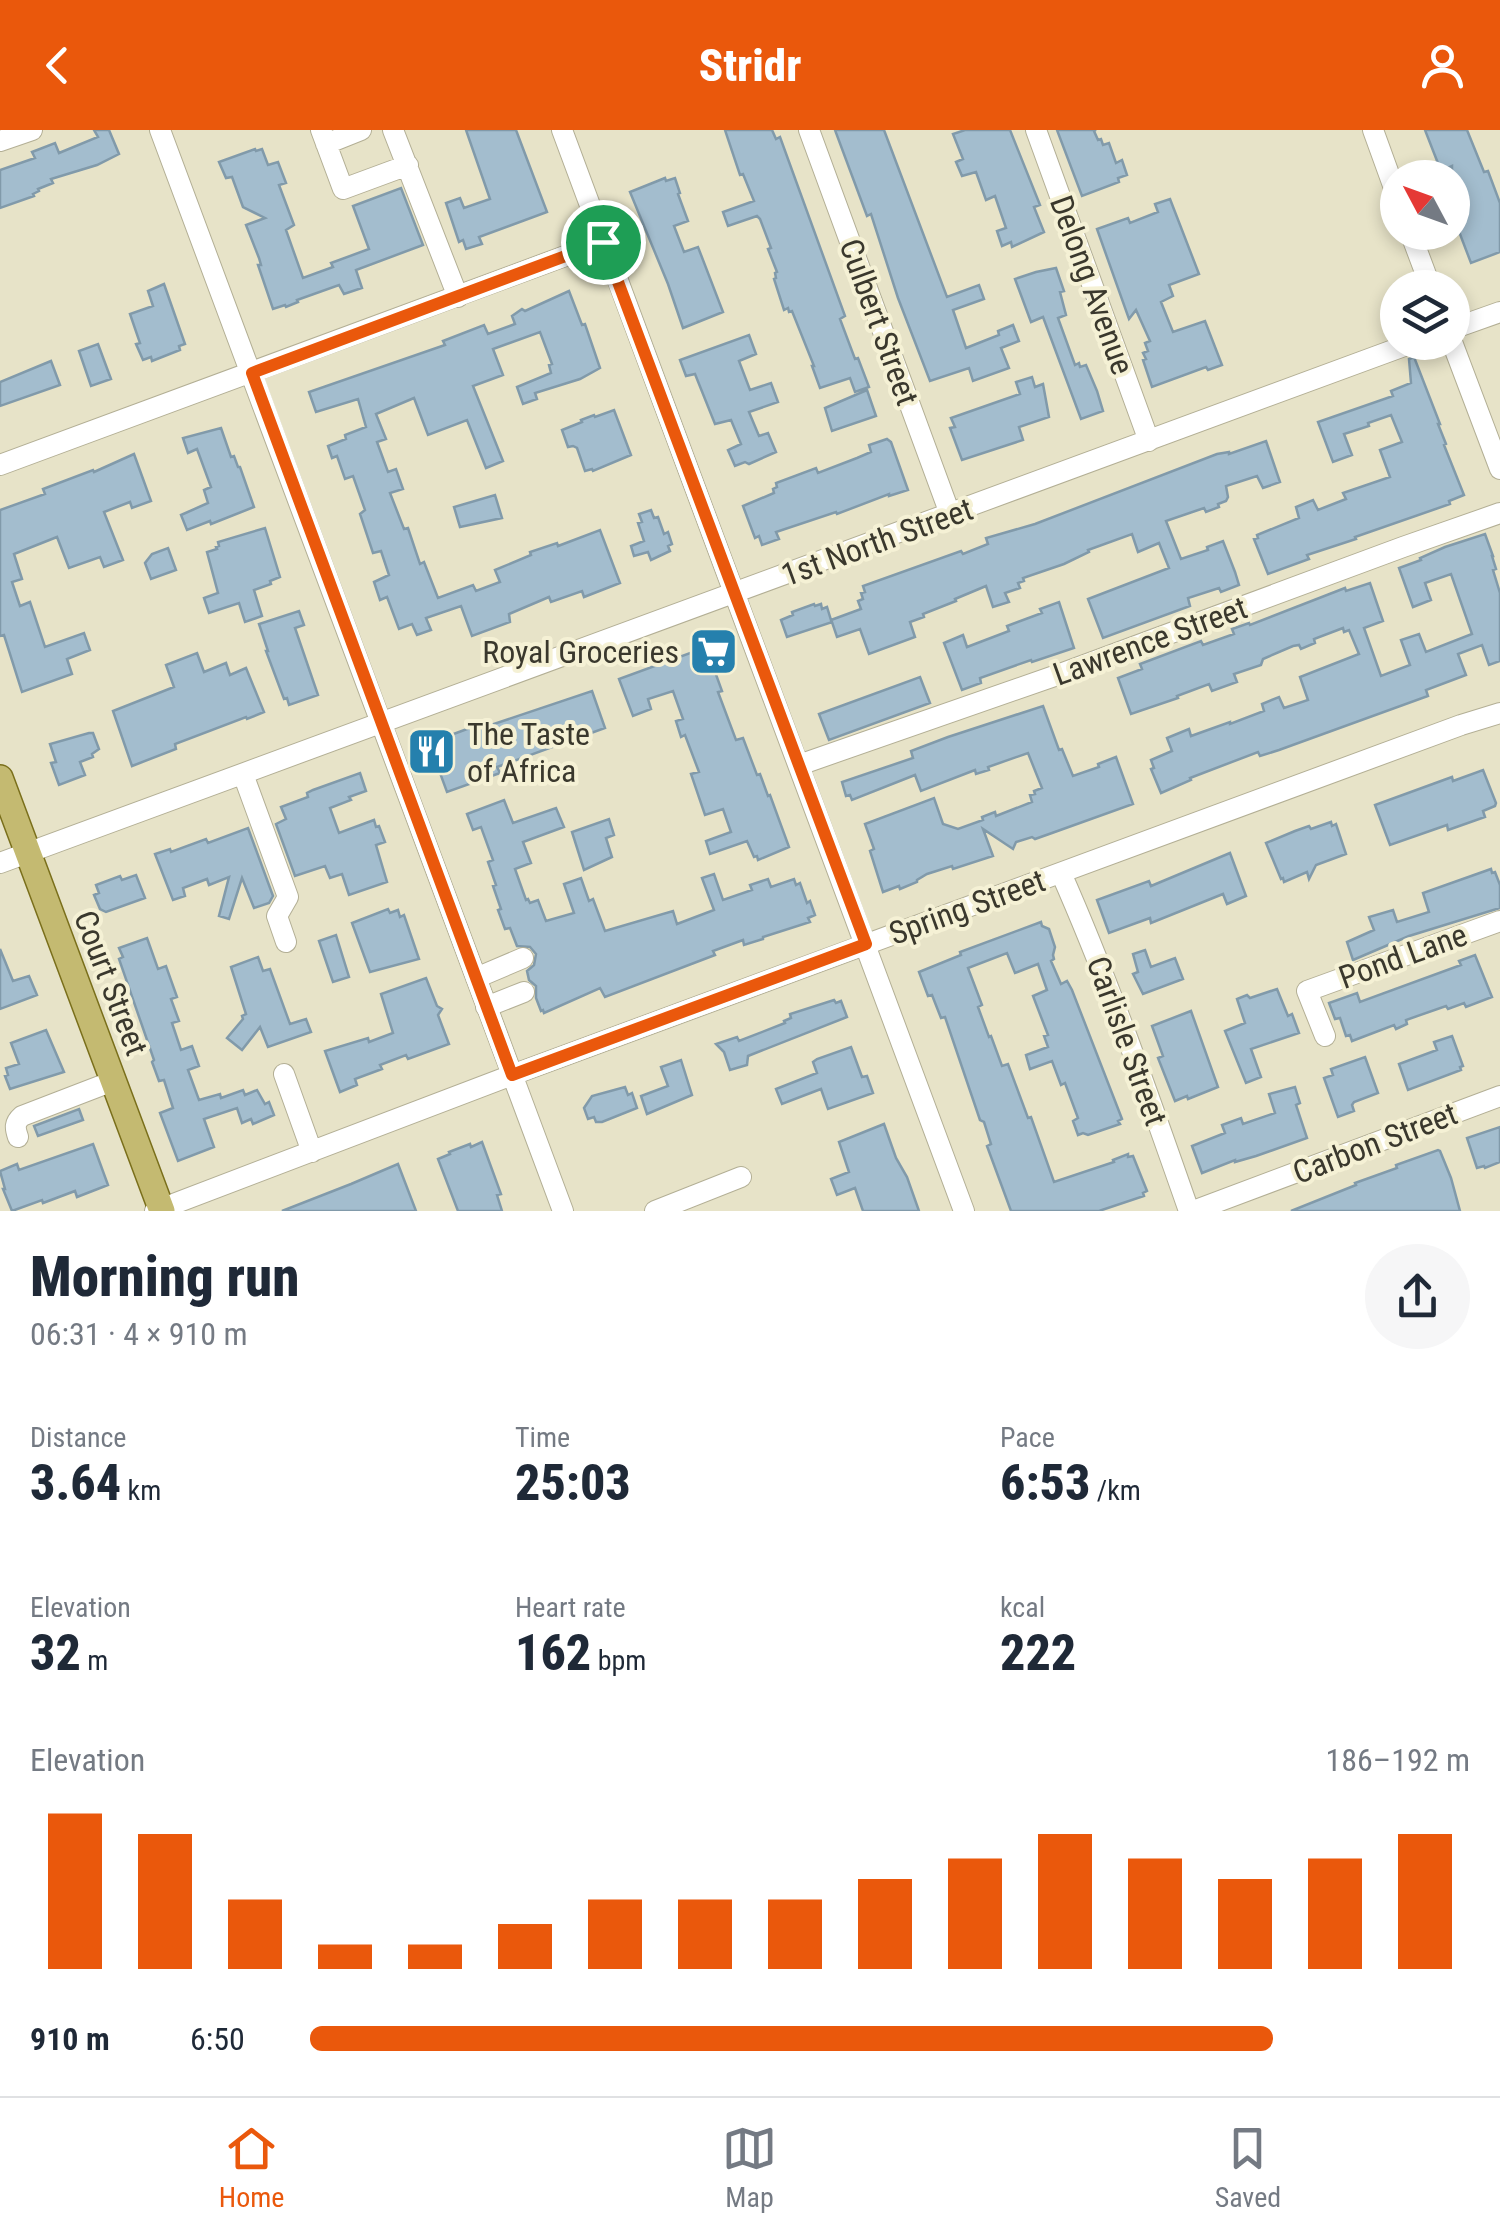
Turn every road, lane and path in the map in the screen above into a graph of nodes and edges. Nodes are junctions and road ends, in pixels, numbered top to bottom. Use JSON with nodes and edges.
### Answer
{"nodes":[{"id":1,"x":32,"y":130,"type":"edge"},
{"id":2,"x":160,"y":130,"type":"edge"},
{"id":3,"x":361,"y":130,"type":"edge"},
{"id":4,"x":393,"y":130,"type":"edge"},
{"id":5,"x":562,"y":130,"type":"edge"},
{"id":6,"x":809,"y":130,"type":"edge"},
{"id":7,"x":1036,"y":130,"type":"edge"},
{"id":8,"x":1373,"y":130,"type":"edge"},
{"id":9,"x":324,"y":137,"type":"edge"},
{"id":10,"x":0,"y":141,"type":"edge"},
{"id":11,"x":1384,"y":160,"type":"edge"},
{"id":12,"x":408,"y":164,"type":"junction"},
{"id":13,"x":603,"y":242,"type":"junction"},
{"id":14,"x":458,"y":296,"type":"junction"},
{"id":15,"x":1500,"y":312,"type":"edge"},
{"id":16,"x":1470,"y":322,"type":"edge"},
{"id":17,"x":1380,"y":355,"type":"edge"},
{"id":18,"x":1459,"y":360,"type":"edge"},
{"id":19,"x":252,"y":373,"type":"junction"},
{"id":20,"x":1149,"y":441,"type":"junction"},
{"id":21,"x":0,"y":465,"type":"edge"},
{"id":22,"x":1500,"y":469,"type":"edge"},
{"id":23,"x":1500,"y":513,"type":"edge"},
{"id":24,"x":950,"y":514,"type":"junction"},
{"id":25,"x":735,"y":594,"type":"junction"},
{"id":26,"x":1500,"y":713,"type":"edge"},
{"id":27,"x":381,"y":722,"type":"junction"},
{"id":28,"x":800,"y":765,"type":"junction"},
{"id":29,"x":243,"y":774,"type":"junction"},
{"id":30,"x":0,"y":778,"type":"edge"},
{"id":31,"x":28,"y":853,"type":"junction"},
{"id":32,"x":0,"y":863,"type":"edge"},
{"id":33,"x":1061,"y":874,"type":"junction"},
{"id":34,"x":1500,"y":921,"type":"edge"},
{"id":35,"x":286,"y":942,"type":"dead end"},
{"id":36,"x":866,"y":944,"type":"junction"},
{"id":37,"x":523,"y":958,"type":"dead end"},
{"id":38,"x":476,"y":978,"type":"junction"},
{"id":39,"x":524,"y":992,"type":"dead end"},
{"id":40,"x":486,"y":1007,"type":"junction"},
{"id":41,"x":1326,"y":1036,"type":"dead end"},
{"id":42,"x":284,"y":1074,"type":"dead end"},
{"id":43,"x":512,"y":1075,"type":"junction"},
{"id":44,"x":113,"y":1081,"type":"junction"},
{"id":45,"x":1500,"y":1096,"type":"edge"},
{"id":46,"x":18,"y":1137,"type":"dead end"},
{"id":47,"x":312,"y":1152,"type":"junction"},
{"id":48,"x":741,"y":1177,"type":"dead end"},
{"id":49,"x":159,"y":1210,"type":"edge"},
{"id":50,"x":563,"y":1211,"type":"edge"},
{"id":51,"x":655,"y":1211,"type":"edge"},
{"id":52,"x":964,"y":1211,"type":"edge"},
{"id":53,"x":1191,"y":1211,"type":"edge"}],
"edges":[{"from":1,"to":10,"type":"street"},
{"from":2,"to":19,"type":"street"},
{"from":3,"to":9,"type":"street"},
{"from":4,"to":12,"type":"street"},
{"from":5,"to":13,"type":"street"},
{"from":6,"to":24,"type":"street","name":"Culbert Street"},
{"from":7,"to":20,"type":"street","name":"Delong Avenue"},
{"from":8,"to":11,"type":"street"},
{"from":9,"to":12,"type":"street"},
{"from":12,"to":14,"type":"street"},
{"from":13,"to":14,"type":"street"},
{"from":13,"to":25,"type":"street"},
{"from":14,"to":19,"type":"street"},
{"from":15,"to":16,"type":"street"},
{"from":17,"to":20,"type":"street","name":"1st North Street"},
{"from":18,"to":22,"type":"street"},
{"from":19,"to":21,"type":"street"},
{"from":19,"to":27,"type":"street"},
{"from":20,"to":24,"type":"street","name":"1st North Street"},
{"from":23,"to":28,"type":"street","name":"Lawrence Street"},
{"from":24,"to":25,"type":"street","name":"1st North Street"},
{"from":25,"to":27,"type":"street","name":"1st North Street"},
{"from":25,"to":28,"type":"street"},
{"from":26,"to":33,"type":"street","name":"Spring Street"},
{"from":27,"to":29,"type":"street","name":"1st North Street"},
{"from":27,"to":38,"type":"street"},
{"from":28,"to":36,"type":"street"},
{"from":29,"to":31,"type":"street","name":"1st North Street"},
{"from":29,"to":35,"type":"street"},
{"from":30,"to":31,"type":"main road","name":"Court Street"},
{"from":31,"to":32,"type":"street","name":"1st North Street"},
{"from":31,"to":44,"type":"main road","name":"Court Street"},
{"from":33,"to":36,"type":"street","name":"Spring Street"},
{"from":33,"to":53,"type":"street","name":"Carlisle Street"},
{"from":34,"to":41,"type":"street","name":"Pond Lane"},
{"from":36,"to":43,"type":"street","name":"Spring Street"},
{"from":36,"to":52,"type":"street"},
{"from":37,"to":38,"type":"street"},
{"from":38,"to":40,"type":"street"},
{"from":39,"to":40,"type":"street"},
{"from":40,"to":43,"type":"street"},
{"from":42,"to":47,"type":"street"},
{"from":43,"to":47,"type":"street","name":"Spring Street"},
{"from":43,"to":50,"type":"street"},
{"from":44,"to":46,"type":"street"},
{"from":44,"to":49,"type":"main road","name":"Court Street"},
{"from":45,"to":53,"type":"street","name":"Carbon Street"},
{"from":47,"to":49,"type":"street","name":"Spring Street"},
{"from":48,"to":51,"type":"street"}]}
